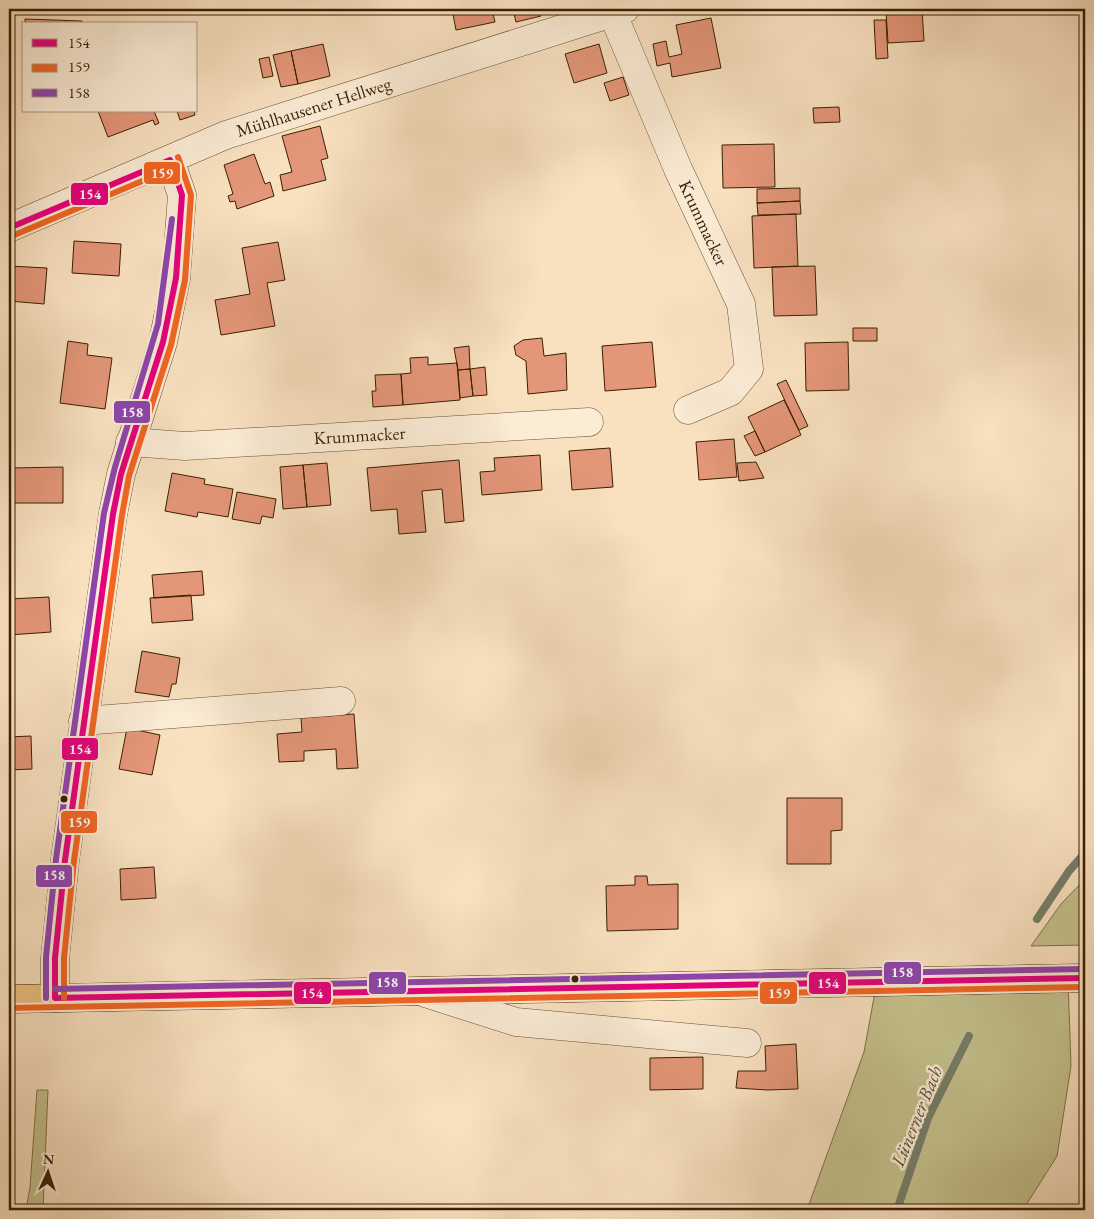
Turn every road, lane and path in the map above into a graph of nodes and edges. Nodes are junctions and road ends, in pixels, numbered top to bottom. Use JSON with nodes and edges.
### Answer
{"nodes":[{"id":1,"x":619,"y":10,"type":"edge"},
{"id":2,"x":170,"y":160,"type":"junction"},
{"id":3,"x":9,"y":228,"type":"edge"},
{"id":4,"x":688,"y":410,"type":"dead end"},
{"id":5,"x":589,"y":422,"type":"dead end"},
{"id":6,"x":130,"y":442,"type":"junction"},
{"id":7,"x":341,"y":701,"type":"dead end"},
{"id":8,"x":83,"y":721,"type":"junction"},
{"id":9,"x":1085,"y":978,"type":"edge"},
{"id":10,"x":416,"y":990,"type":"junction"},
{"id":11,"x":55,"y":998,"type":"junction"},
{"id":12,"x":9,"y":999,"type":"edge"},
{"id":13,"x":747,"y":1043,"type":"dead end"}],
"edges":[{"from":1,"to":2,"type":"street","name":"Mühlhausener Hellweg"},
{"from":1,"to":4,"type":"street","name":"Krummacker"},
{"from":2,"to":3,"type":"street","name":"Mühlhausener Hellweg"},
{"from":2,"to":6,"type":"street"},
{"from":5,"to":6,"type":"street","name":"Krummacker"},
{"from":6,"to":8,"type":"street"},
{"from":7,"to":8,"type":"street"},
{"from":8,"to":11,"type":"street"},
{"from":9,"to":10,"type":"main road"},
{"from":10,"to":11,"type":"main road"},
{"from":10,"to":13,"type":"street"},
{"from":11,"to":12,"type":"main road"}]}
